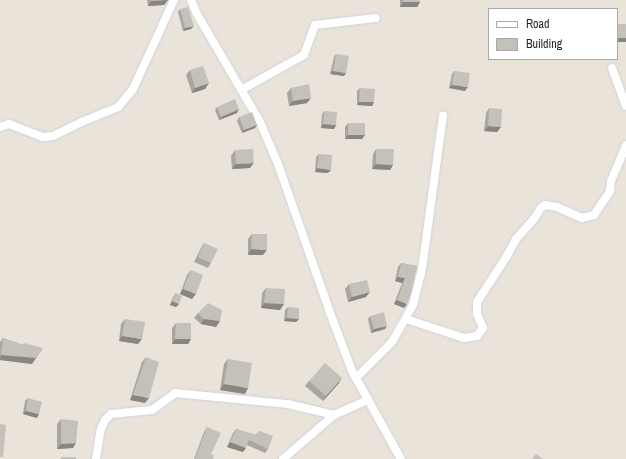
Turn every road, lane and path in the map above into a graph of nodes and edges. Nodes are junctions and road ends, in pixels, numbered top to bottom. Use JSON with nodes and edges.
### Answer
{"nodes":[{"id":1,"x":174,"y":0,"type":"edge"},
{"id":2,"x":191,"y":0,"type":"edge"},
{"id":3,"x":376,"y":18,"type":"dead end"},
{"id":4,"x":612,"y":68,"type":"dead end"},
{"id":5,"x":241,"y":90,"type":"junction"},
{"id":6,"x":626,"y":106,"type":"edge"},
{"id":7,"x":443,"y":115,"type":"dead end"},
{"id":8,"x":0,"y":126,"type":"edge"},
{"id":9,"x":626,"y":145,"type":"edge"},
{"id":10,"x":406,"y":319,"type":"junction"},
{"id":11,"x":356,"y":378,"type":"junction"},
{"id":12,"x":367,"y":400,"type":"junction"},
{"id":13,"x":334,"y":415,"type":"junction"},
{"id":14,"x":96,"y":459,"type":"edge"},
{"id":15,"x":283,"y":459,"type":"edge"},
{"id":16,"x":401,"y":459,"type":"edge"}],
"edges":[{"from":1,"to":8,"type":"street"},
{"from":2,"to":5,"type":"street"},
{"from":3,"to":5,"type":"street"},
{"from":4,"to":6,"type":"street"},
{"from":5,"to":11,"type":"street"},
{"from":7,"to":10,"type":"street"},
{"from":9,"to":10,"type":"street"},
{"from":10,"to":11,"type":"street"},
{"from":11,"to":12,"type":"street"},
{"from":12,"to":13,"type":"street"},
{"from":12,"to":16,"type":"street"},
{"from":13,"to":14,"type":"street"},
{"from":13,"to":15,"type":"street"}]}
